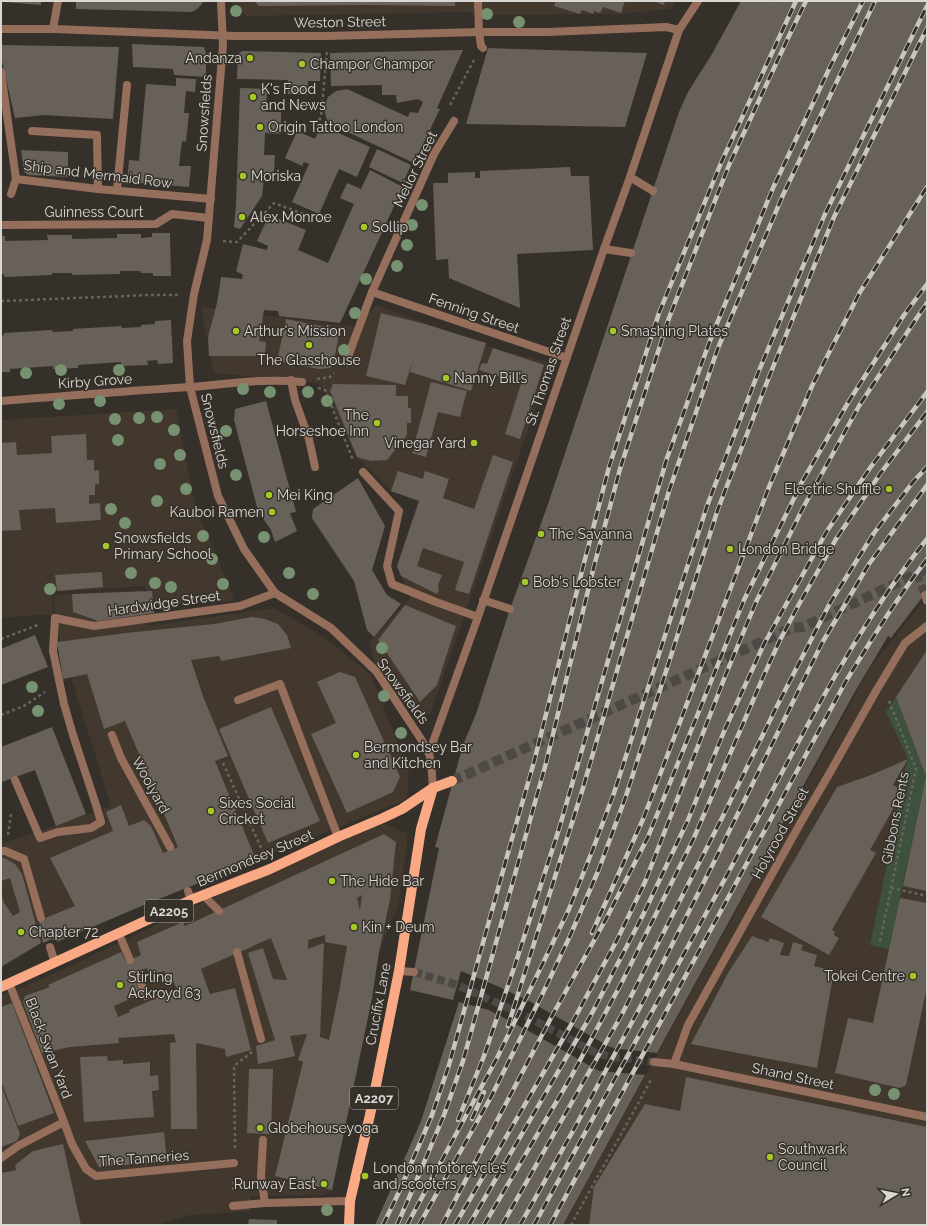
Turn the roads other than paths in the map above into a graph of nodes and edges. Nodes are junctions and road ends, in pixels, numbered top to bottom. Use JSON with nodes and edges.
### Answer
{"nodes":[{"id":1,"x":58,"y":1,"type":"edge"},
{"id":2,"x":221,"y":1,"type":"edge"},
{"id":3,"x":478,"y":1,"type":"edge"},
{"id":4,"x":698,"y":1,"type":"edge"},
{"id":5,"x":1,"y":29,"type":"edge"},
{"id":6,"x":53,"y":29,"type":"junction"},
{"id":7,"x":679,"y":30,"type":"junction"},
{"id":8,"x":479,"y":32,"type":"junction"},
{"id":9,"x":222,"y":35,"type":"junction"},
{"id":10,"x":482,"y":47,"type":"road end"},
{"id":11,"x":1,"y":72,"type":"edge"},
{"id":12,"x":126,"y":85,"type":"dead end"},
{"id":13,"x":454,"y":121,"type":"dead end"},
{"id":14,"x":32,"y":131,"type":"dead end"},
{"id":15,"x":630,"y":177,"type":"junction"},
{"id":16,"x":16,"y":179,"type":"junction"},
{"id":17,"x":98,"y":189,"type":"junction"},
{"id":18,"x":117,"y":190,"type":"junction"},
{"id":19,"x":653,"y":191,"type":"dead end"},
{"id":20,"x":10,"y":194,"type":"dead end"},
{"id":21,"x":210,"y":199,"type":"junction"},
{"id":22,"x":209,"y":218,"type":"junction"},
{"id":23,"x":1,"y":225,"type":"edge"},
{"id":24,"x":604,"y":250,"type":"junction"},
{"id":25,"x":631,"y":253,"type":"dead end"},
{"id":26,"x":372,"y":292,"type":"junction"},
{"id":27,"x":567,"y":358,"type":"junction"},
{"id":28,"x":346,"y":362,"type":"road end"},
{"id":29,"x":291,"y":380,"type":"junction"},
{"id":30,"x":302,"y":382,"type":"road end"},
{"id":31,"x":190,"y":387,"type":"junction"},
{"id":32,"x":1,"y":400,"type":"edge"},
{"id":33,"x":315,"y":467,"type":"dead end"},
{"id":34,"x":363,"y":472,"type":"road end"},
{"id":35,"x":275,"y":593,"type":"junction"},
{"id":36,"x":483,"y":600,"type":"junction"},
{"id":37,"x":510,"y":609,"type":"dead end"},
{"id":38,"x":478,"y":617,"type":"junction"},
{"id":39,"x":927,"y":626,"type":"edge"},
{"id":40,"x":238,"y":700,"type":"dead end"},
{"id":41,"x":112,"y":735,"type":"dead end"},
{"id":42,"x":429,"y":753,"type":"junction"},
{"id":43,"x":15,"y":780,"type":"dead end"},
{"id":44,"x":452,"y":781,"type":"tunnel mouth"},
{"id":45,"x":433,"y":788,"type":"junction"},
{"id":46,"x":338,"y":837,"type":"junction"},
{"id":47,"x":170,"y":847,"type":"dead end"},
{"id":48,"x":3,"y":851,"type":"edge"},
{"id":49,"x":204,"y":896,"type":"junction"},
{"id":50,"x":219,"y":910,"type":"dead end"},
{"id":51,"x":41,"y":918,"type":"dead end"},
{"id":52,"x":119,"y":934,"type":"junction"},
{"id":53,"x":50,"y":947,"type":"dead end"},
{"id":54,"x":237,"y":952,"type":"dead end"},
{"id":55,"x":130,"y":960,"type":"dead end"},
{"id":56,"x":55,"y":963,"type":"junction"},
{"id":57,"x":399,"y":971,"type":"junction"},
{"id":58,"x":414,"y":972,"type":"tunnel mouth"},
{"id":59,"x":137,"y":973,"type":"dead end"},
{"id":60,"x":5,"y":985,"type":"edge"},
{"id":61,"x":146,"y":996,"type":"dead end"},
{"id":62,"x":260,"y":1037,"type":"road end"},
{"id":63,"x":654,"y":1062,"type":"tunnel mouth"},
{"id":64,"x":674,"y":1064,"type":"junction"},
{"id":65,"x":927,"y":1117,"type":"edge"},
{"id":66,"x":64,"y":1122,"type":"junction"},
{"id":67,"x":262,"y":1140,"type":"dead end"},
{"id":68,"x":72,"y":1144,"type":"joint"},
{"id":69,"x":1,"y":1158,"type":"edge"},
{"id":70,"x":234,"y":1163,"type":"road end"},
{"id":71,"x":350,"y":1201,"type":"junction"},
{"id":72,"x":266,"y":1203,"type":"junction"},
{"id":73,"x":233,"y":1206,"type":"road end"},
{"id":74,"x":349,"y":1225,"type":"edge"}],
"edges":[{"from":1,"to":6,"type":"street"},
{"from":2,"to":9,"type":"street","name":"Snowsfields"},
{"from":3,"to":8,"type":"street"},
{"from":4,"to":7,"type":"street","name":"St. Thomas Street"},
{"from":5,"to":6,"type":"street","name":"Weston Street"},
{"from":6,"to":9,"type":"street","name":"Weston Street"},
{"from":7,"to":8,"type":"street","name":"Weston Street"},
{"from":7,"to":15,"type":"street","name":"St. Thomas Street"},
{"from":8,"to":9,"type":"street","name":"Weston Street"},
{"from":8,"to":10,"type":"street"},
{"from":9,"to":21,"type":"street","name":"Snowsfields"},
{"from":11,"to":16,"type":"street","name":"Ship and Mermaid Row"},
{"from":12,"to":18,"type":"street"},
{"from":13,"to":26,"type":"street","name":"Melior Street"},
{"from":14,"to":17,"type":"street"},
{"from":15,"to":19,"type":"street"},
{"from":15,"to":24,"type":"street","name":"St. Thomas Street"},
{"from":16,"to":17,"type":"street","name":"Ship and Mermaid Row"},
{"from":16,"to":20,"type":"street"},
{"from":17,"to":18,"type":"street","name":"Ship and Mermaid Row"},
{"from":18,"to":21,"type":"street","name":"Ship and Mermaid Row"},
{"from":21,"to":22,"type":"street","name":"Snowsfields"},
{"from":22,"to":23,"type":"street","name":"Guinness Court"},
{"from":22,"to":31,"type":"street","name":"Snowsfields"},
{"from":24,"to":25,"type":"street"},
{"from":24,"to":27,"type":"street","name":"St. Thomas Street"},
{"from":26,"to":27,"type":"street","name":"Fenning Street"},
{"from":26,"to":28,"type":"street","name":"Melior Street"},
{"from":27,"to":36,"type":"street","name":"St. Thomas Street"},
{"from":29,"to":30,"type":"street","name":"Kirby Grove"},
{"from":29,"to":31,"type":"street","name":"Kirby Grove"},
{"from":29,"to":33,"type":"street"},
{"from":31,"to":32,"type":"street","name":"Kirby Grove"},
{"from":31,"to":35,"type":"street","name":"Snowsfields"},
{"from":34,"to":38,"type":"street"},
{"from":35,"to":42,"type":"street","name":"Snowsfields"},
{"from":35,"to":43,"type":"street","name":"Hardwidge Street"},
{"from":36,"to":37,"type":"street"},
{"from":36,"to":38,"type":"street","name":"St. Thomas Street"},
{"from":38,"to":42,"type":"street","name":"St. Thomas Street"},
{"from":39,"to":64,"type":"street","name":"Holyrood Street"},
{"from":40,"to":46,"type":"street"},
{"from":41,"to":47,"type":"street","name":"Woolyard"},
{"from":42,"to":45,"type":"street","name":"Snowsfields"},
{"from":44,"to":45,"type":"main road","name":"Bermondsey Street","number":"A2205"},
{"from":45,"to":46,"type":"main road","name":"Bermondsey Street","number":"A2205"},
{"from":45,"to":57,"type":"main road","name":"Crucifix Lane","number":"A2207"},
{"from":46,"to":49,"type":"main road","name":"Bermondsey Street","number":"A2205"},
{"from":48,"to":51,"type":"street"},
{"from":49,"to":50,"type":"street"},
{"from":49,"to":52,"type":"main road","name":"Bermondsey Street","number":"A2205"},
{"from":52,"to":55,"type":"street"},
{"from":52,"to":56,"type":"main road","name":"Bermondsey Street","number":"A2205"},
{"from":53,"to":56,"type":"street"},
{"from":54,"to":62,"type":"street"},
{"from":56,"to":60,"type":"main road","name":"Bermondsey Street","number":"A2205"},
{"from":57,"to":58,"type":"street"},
{"from":57,"to":71,"type":"main road","name":"Crucifix Lane","number":"A2207"},
{"from":59,"to":61,"type":"street"},
{"from":60,"to":66,"type":"street","name":"Black Swan Yard"},
{"from":63,"to":64,"type":"street","name":"Shand Street"},
{"from":64,"to":65,"type":"street","name":"Shand Street"},
{"from":66,"to":68,"type":"street","name":"Black Swan Yard"},
{"from":66,"to":69,"type":"street"},
{"from":67,"to":72,"type":"street"},
{"from":68,"to":70,"type":"street","name":"The Tanneries"},
{"from":71,"to":72,"type":"street"},
{"from":71,"to":74,"type":"main road","name":"Crucifix Lane","number":"A2207"},
{"from":72,"to":73,"type":"street"}]}
